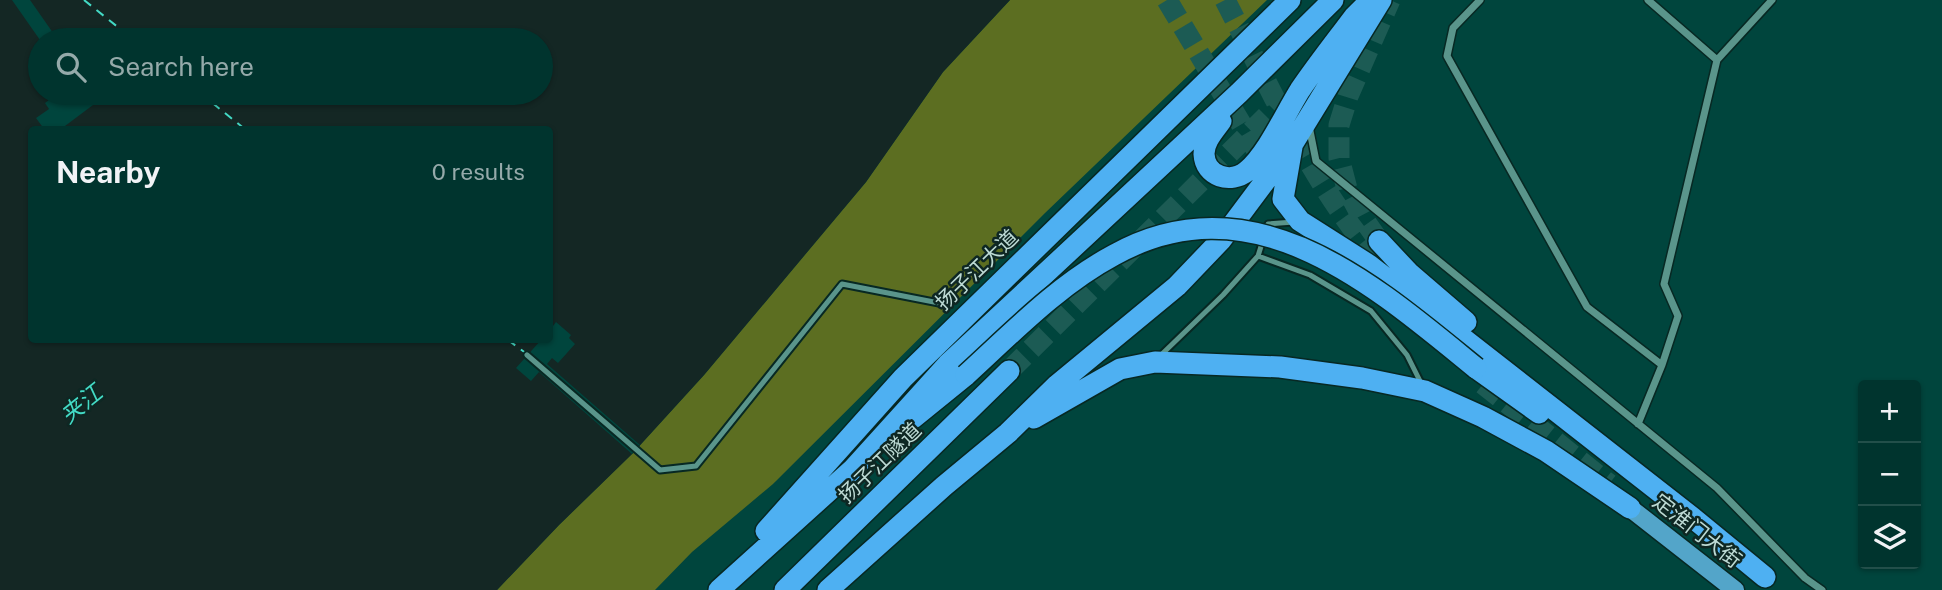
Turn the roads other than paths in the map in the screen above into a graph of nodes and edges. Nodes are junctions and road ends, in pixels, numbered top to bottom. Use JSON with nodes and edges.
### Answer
{"nodes":[{"id":1,"x":1290,"y":0,"type":"edge"},
{"id":2,"x":1333,"y":0,"type":"edge"},
{"id":3,"x":1370,"y":0,"type":"edge"},
{"id":4,"x":1381,"y":0,"type":"edge"},
{"id":5,"x":1479,"y":0,"type":"edge"},
{"id":6,"x":1648,"y":0,"type":"edge"},
{"id":7,"x":1772,"y":0,"type":"edge"},
{"id":8,"x":1717,"y":60,"type":"junction"},
{"id":9,"x":1239,"y":93,"type":"junction"},
{"id":10,"x":1308,"y":119,"type":"junction"},
{"id":11,"x":1292,"y":145,"type":"junction"},
{"id":12,"x":1300,"y":221,"type":"junction"},
{"id":13,"x":1379,"y":241,"type":"tunnel mouth"},
{"id":14,"x":1258,"y":256,"type":"junction"},
{"id":15,"x":939,"y":303,"type":"dead end"},
{"id":16,"x":527,"y":355,"type":"dead end"},
{"id":17,"x":1154,"y":362,"type":"junction"},
{"id":18,"x":1662,"y":365,"type":"junction"},
{"id":19,"x":1009,"y":371,"type":"tunnel mouth"},
{"id":20,"x":1425,"y":391,"type":"junction"},
{"id":21,"x":1638,"y":424,"type":"junction"},
{"id":22,"x":1008,"y":433,"type":"junction"},
{"id":23,"x":852,"y":468,"type":"junction"},
{"id":24,"x":1630,"y":508,"type":"joint"},
{"id":25,"x":1775,"y":586,"type":"edge"},
{"id":26,"x":713,"y":590,"type":"edge"},
{"id":27,"x":719,"y":590,"type":"edge"},
{"id":28,"x":785,"y":590,"type":"edge"},
{"id":29,"x":828,"y":590,"type":"edge"},
{"id":30,"x":1735,"y":590,"type":"edge"},
{"id":31,"x":1822,"y":590,"type":"edge"}],
"edges":[{"from":1,"to":26,"type":"highway","name":"扬子江大道"},
{"from":2,"to":9,"type":"highway"},
{"from":3,"to":9,"type":"highway"},
{"from":4,"to":10,"type":"highway"},
{"from":5,"to":18,"type":"street"},
{"from":6,"to":8,"type":"street"},
{"from":7,"to":8,"type":"street"},
{"from":8,"to":18,"type":"street"},
{"from":9,"to":23,"type":"highway"},
{"from":10,"to":11,"type":"highway"},
{"from":10,"to":21,"type":"street"},
{"from":11,"to":12,"type":"highway"},
{"from":11,"to":22,"type":"highway"},
{"from":12,"to":14,"type":"lane"},
{"from":12,"to":25,"type":"highway"},
{"from":13,"to":25,"type":"highway"},
{"from":14,"to":17,"type":"lane"},
{"from":14,"to":20,"type":"lane"},
{"from":15,"to":16,"type":"lane"},
{"from":17,"to":20,"type":"highway"},
{"from":17,"to":22,"type":"highway"},
{"from":18,"to":21,"type":"street"},
{"from":19,"to":28,"type":"highway","name":"扬子江隧道"},
{"from":20,"to":24,"type":"highway"},
{"from":21,"to":31,"type":"street"},
{"from":22,"to":29,"type":"highway"},
{"from":23,"to":25,"type":"highway","bridge":true},
{"from":23,"to":27,"type":"highway"},
{"from":24,"to":30,"type":"main road","name":"定淮门大街"}]}
